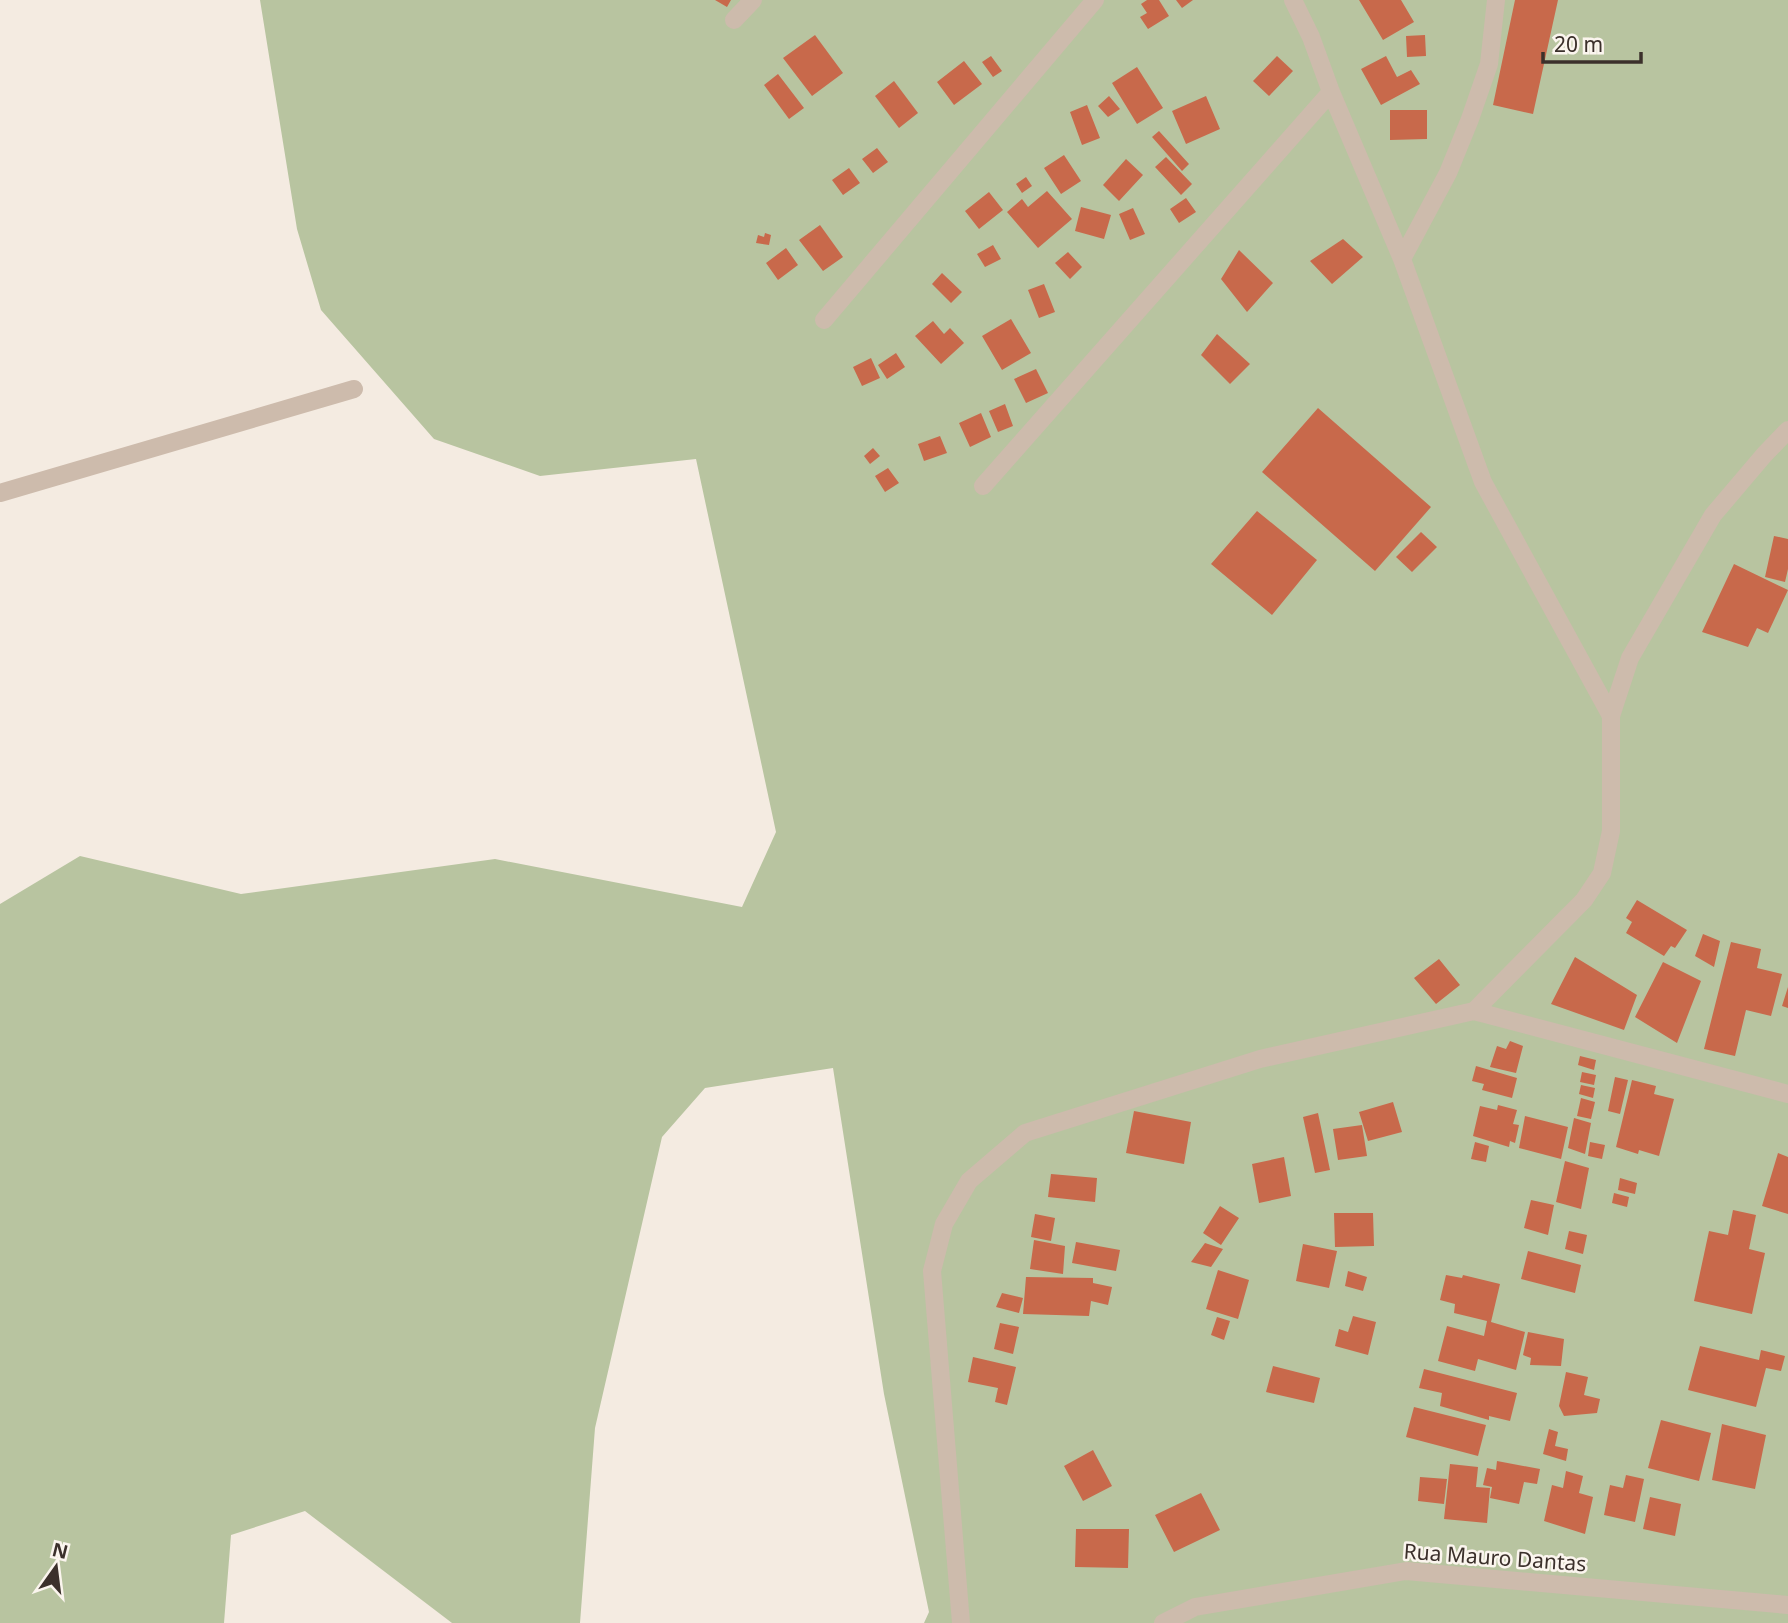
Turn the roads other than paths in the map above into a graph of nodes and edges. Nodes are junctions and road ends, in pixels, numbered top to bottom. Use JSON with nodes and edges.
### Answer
{"nodes":[{"id":1,"x":753,"y":0,"type":"edge"},
{"id":2,"x":1095,"y":0,"type":"edge"},
{"id":3,"x":1293,"y":0,"type":"edge"},
{"id":4,"x":1496,"y":0,"type":"edge"},
{"id":5,"x":734,"y":20,"type":"dead end"},
{"id":6,"x":1331,"y":92,"type":"junction"},
{"id":7,"x":1402,"y":258,"type":"junction"},
{"id":8,"x":824,"y":320,"type":"dead end"},
{"id":9,"x":354,"y":389,"type":"dead end"},
{"id":10,"x":1788,"y":430,"type":"edge"},
{"id":11,"x":983,"y":486,"type":"dead end"},
{"id":12,"x":0,"y":493,"type":"edge"},
{"id":13,"x":1611,"y":716,"type":"junction"},
{"id":14,"x":1474,"y":1011,"type":"junction"},
{"id":15,"x":1788,"y":1094,"type":"edge"},
{"id":16,"x":1788,"y":1605,"type":"edge"},
{"id":17,"x":961,"y":1623,"type":"edge"},
{"id":18,"x":1163,"y":1623,"type":"edge"}],
"edges":[{"from":1,"to":5,"type":"street"},
{"from":2,"to":8,"type":"street"},
{"from":3,"to":6,"type":"street"},
{"from":4,"to":7,"type":"street"},
{"from":6,"to":7,"type":"street"},
{"from":6,"to":11,"type":"street"},
{"from":7,"to":13,"type":"street"},
{"from":9,"to":12,"type":"street"},
{"from":10,"to":13,"type":"street"},
{"from":13,"to":14,"type":"street"},
{"from":14,"to":15,"type":"street"},
{"from":14,"to":17,"type":"street"},
{"from":16,"to":18,"type":"street","name":"Rua Mauro Dantas"}]}
